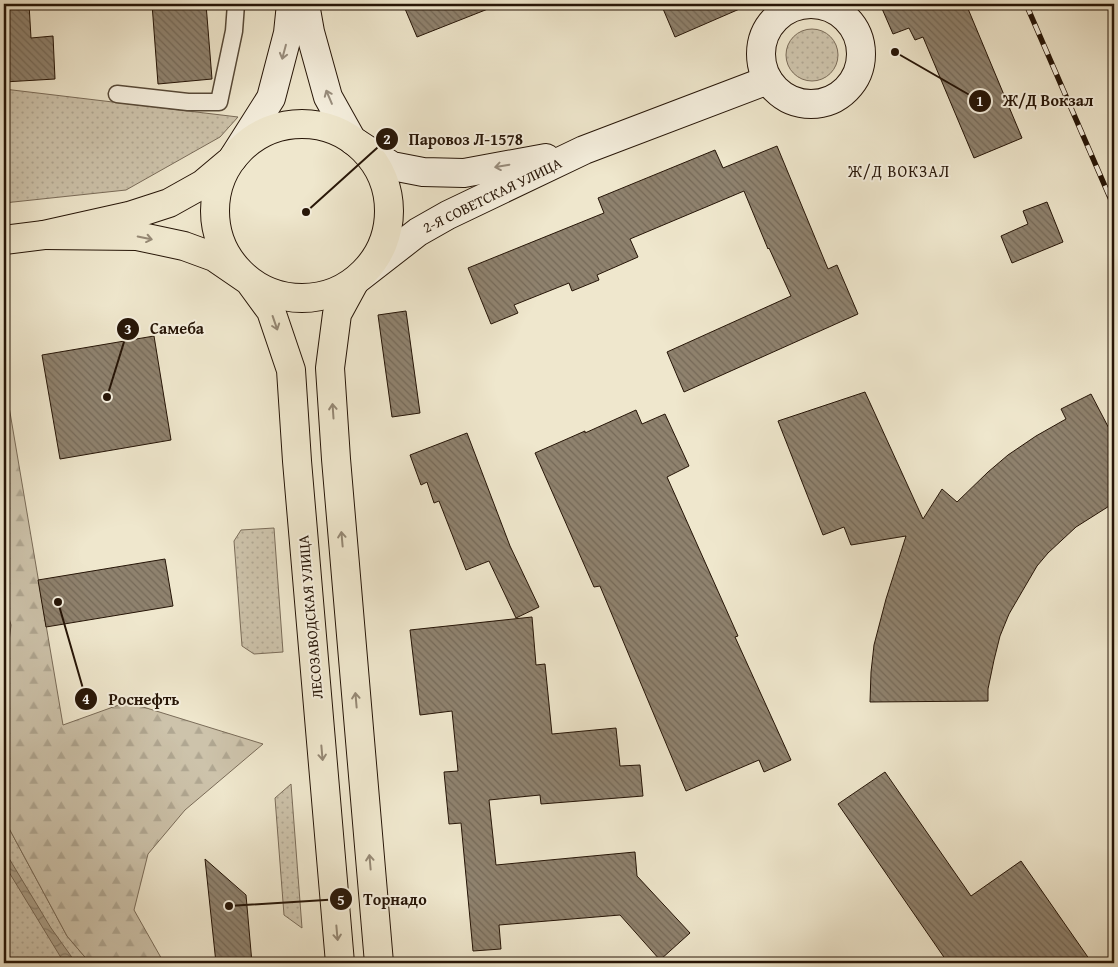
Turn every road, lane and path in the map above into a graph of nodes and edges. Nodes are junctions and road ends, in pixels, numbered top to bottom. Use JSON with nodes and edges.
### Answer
{"nodes":[{"id":1,"x":236,"y":4,"type":"edge"},
{"id":2,"x":291,"y":4,"type":"edge"},
{"id":3,"x":305,"y":4,"type":"edge"},
{"id":4,"x":804,"y":4,"type":"edge"},
{"id":5,"x":768,"y":80,"type":"junction"},
{"id":6,"x":117,"y":94,"type":"dead end"},
{"id":7,"x":352,"y":140,"type":"junction"},
{"id":8,"x":584,"y":150,"type":"junction"},
{"id":9,"x":233,"y":158,"type":"junction"},
{"id":10,"x":44,"y":235,"type":"junction"},
{"id":11,"x":4,"y":240,"type":"edge"},
{"id":12,"x":249,"y":281,"type":"junction"},
{"id":13,"x":355,"y":281,"type":"junction"},
{"id":14,"x":340,"y":963,"type":"edge"},
{"id":15,"x":378,"y":963,"type":"edge"}],
"edges":[{"from":1,"to":6,"type":"lane"},
{"from":2,"to":9,"type":"street","one_way":true},
{"from":7,"to":3,"type":"street","one_way":true},
{"from":4,"to":5,"type":"street"},
{"from":4,"to":5,"type":"street"},
{"from":5,"to":8,"type":"street","name":"2-Я СОВЕТСКАЯ УЛИЦА"},
{"from":8,"to":7,"type":"street","name":"2-Я СОВЕТСКАЯ УЛИЦА","one_way":true},
{"from":7,"to":9,"type":"main road"},
{"from":7,"to":13,"type":"main road"},
{"from":8,"to":13,"type":"street","name":"2-Я СОВЕТСКАЯ УЛИЦА"},
{"from":9,"to":10,"type":"main road"},
{"from":9,"to":12,"type":"main road"},
{"from":10,"to":11,"type":"main road"},
{"from":10,"to":12,"type":"main road","one_way":true},
{"from":12,"to":13,"type":"main road"},
{"from":12,"to":14,"type":"main road","name":"ЛЕСОЗАВОДСКАЯ УЛИЦА","one_way":true},
{"from":15,"to":13,"type":"main road","one_way":true}]}
